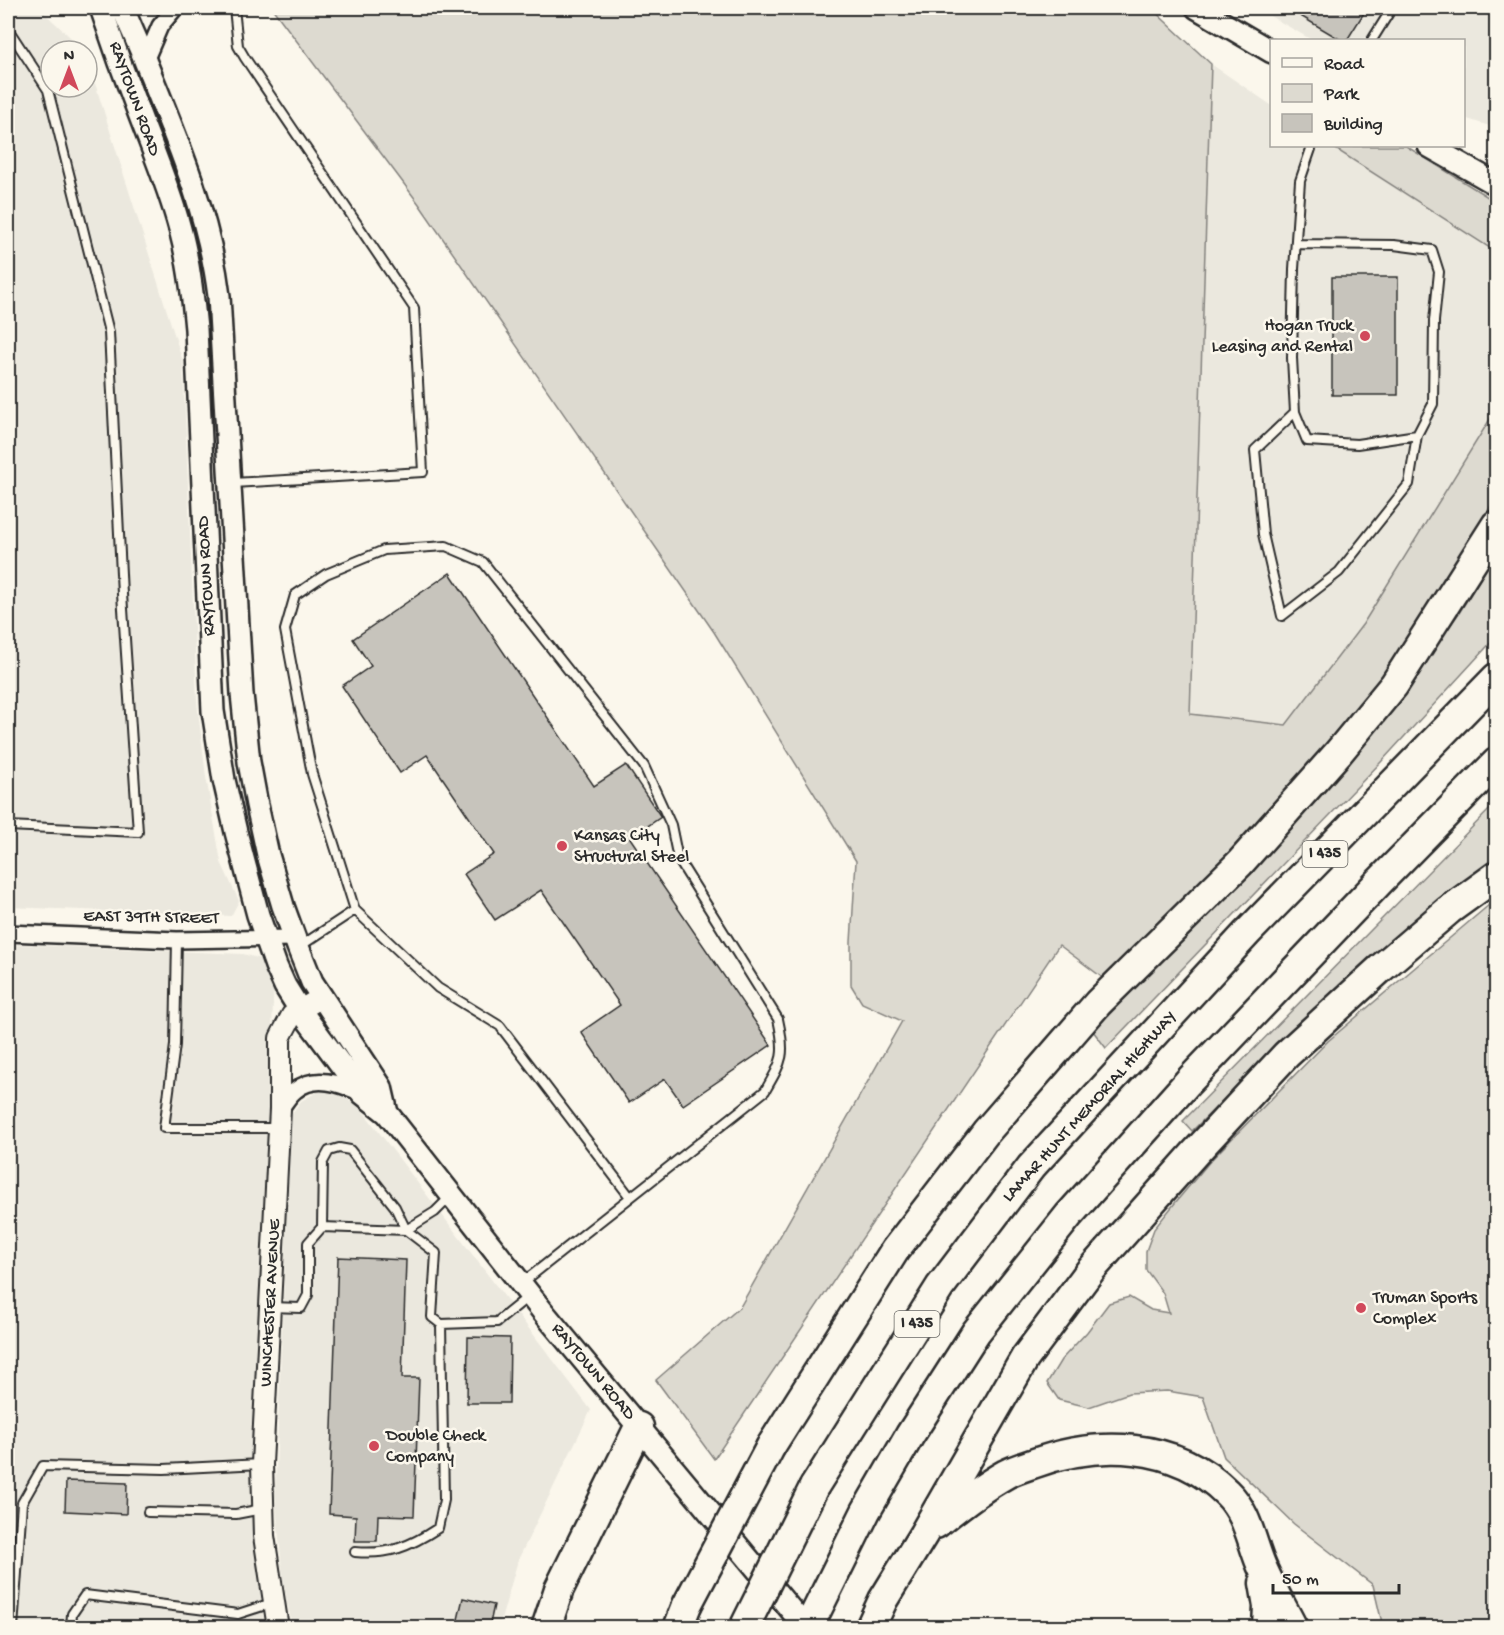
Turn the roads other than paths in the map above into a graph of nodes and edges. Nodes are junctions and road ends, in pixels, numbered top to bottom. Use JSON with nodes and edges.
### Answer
{"nodes":[{"id":1,"x":101,"y":8,"type":"edge"},
{"id":2,"x":123,"y":8,"type":"edge"},
{"id":3,"x":175,"y":8,"type":"edge"},
{"id":4,"x":234,"y":8,"type":"edge"},
{"id":5,"x":1197,"y":8,"type":"edge"},
{"id":6,"x":1392,"y":8,"type":"edge"},
{"id":7,"x":1373,"y":39,"type":"edge"},
{"id":8,"x":1270,"y":51,"type":"edge"},
{"id":9,"x":146,"y":61,"type":"junction"},
{"id":10,"x":8,"y":63,"type":"edge"},
{"id":11,"x":1312,"y":147,"type":"edge"},
{"id":12,"x":1431,"y":147,"type":"edge"},
{"id":13,"x":1497,"y":184,"type":"edge"},
{"id":14,"x":1296,"y":244,"type":"junction"},
{"id":15,"x":219,"y":292,"type":"junction"},
{"id":16,"x":193,"y":295,"type":"junction"},
{"id":17,"x":1295,"y":412,"type":"junction"},
{"id":18,"x":1416,"y":435,"type":"junction"},
{"id":19,"x":230,"y":483,"type":"junction"},
{"id":20,"x":1497,"y":525,"type":"edge"},
{"id":21,"x":208,"y":594,"type":"junction"},
{"id":22,"x":236,"y":594,"type":"junction"},
{"id":23,"x":1497,"y":678,"type":"edge"},
{"id":24,"x":1497,"y":763,"type":"edge"},
{"id":25,"x":8,"y":826,"type":"edge"},
{"id":26,"x":1497,"y":876,"type":"edge"},
{"id":27,"x":355,"y":910,"type":"junction"},
{"id":28,"x":8,"y":933,"type":"edge"},
{"id":29,"x":265,"y":938,"type":"junction"},
{"id":30,"x":177,"y":940,"type":"junction"},
{"id":31,"x":296,"y":943,"type":"junction"},
{"id":32,"x":321,"y":996,"type":"junction"},
{"id":33,"x":300,"y":1010,"type":"junction"},
{"id":34,"x":362,"y":1093,"type":"junction"},
{"id":35,"x":387,"y":1113,"type":"junction"},
{"id":36,"x":280,"y":1119,"type":"junction"},
{"id":37,"x":451,"y":1196,"type":"junction"},
{"id":38,"x":630,"y":1197,"type":"junction"},
{"id":39,"x":322,"y":1227,"type":"junction"},
{"id":40,"x":406,"y":1230,"type":"junction"},
{"id":41,"x":525,"y":1290,"type":"junction"},
{"id":42,"x":270,"y":1306,"type":"junction"},
{"id":43,"x":441,"y":1324,"type":"junction"},
{"id":44,"x":639,"y":1427,"type":"junction"},
{"id":45,"x":262,"y":1464,"type":"junction"},
{"id":46,"x":263,"y":1509,"type":"junction"},
{"id":47,"x":148,"y":1512,"type":"dead end"},
{"id":48,"x":923,"y":1535,"type":"junction"},
{"id":49,"x":355,"y":1551,"type":"dead end"},
{"id":50,"x":1260,"y":1563,"type":"junction"},
{"id":51,"x":274,"y":1603,"type":"junction"},
{"id":52,"x":682,"y":1616,"type":"edge"},
{"id":53,"x":13,"y":1628,"type":"edge"},
{"id":54,"x":71,"y":1628,"type":"edge"},
{"id":55,"x":278,"y":1628,"type":"edge"},
{"id":56,"x":546,"y":1628,"type":"edge"},
{"id":57,"x":744,"y":1628,"type":"edge"},
{"id":58,"x":807,"y":1628,"type":"edge"},
{"id":59,"x":870,"y":1628,"type":"edge"},
{"id":60,"x":1267,"y":1628,"type":"edge"},
{"id":61,"x":1293,"y":1628,"type":"edge"}],
"edges":[{"from":1,"to":16,"type":"main road","name":"RAYTOWN ROAD"},
{"from":2,"to":9,"type":"main road","name":"RAYTOWN ROAD"},
{"from":3,"to":9,"type":"street","name":"RAYTOWN ROAD"},
{"from":4,"to":19,"type":"lane"},
{"from":5,"to":8,"type":"main road"},
{"from":6,"to":7,"type":"lane"},
{"from":9,"to":15,"type":"main road","name":"RAYTOWN ROAD"},
{"from":10,"to":25,"type":"lane"},
{"from":11,"to":14,"type":"lane"},
{"from":12,"to":13,"type":"main road"},
{"from":14,"to":17,"type":"lane"},
{"from":14,"to":18,"type":"lane"},
{"from":15,"to":16,"type":"main road"},
{"from":15,"to":19,"type":"main road","name":"RAYTOWN ROAD"},
{"from":16,"to":21,"type":"main road","name":"RAYTOWN ROAD"},
{"from":17,"to":18,"type":"lane"},
{"from":17,"to":18,"type":"lane"},
{"from":19,"to":22,"type":"main road","name":"RAYTOWN ROAD"},
{"from":20,"to":52,"type":"highway","bridge":true},
{"from":21,"to":22,"type":"main road"},
{"from":21,"to":29,"type":"main road","name":"RAYTOWN ROAD"},
{"from":22,"to":31,"type":"main road","name":"RAYTOWN ROAD"},
{"from":23,"to":57,"type":"highway","name":"LAMAR HUNT MEMORIAL HIGHWAY","number":"I 435","bridge":true},
{"from":24,"to":58,"type":"highway"},
{"from":26,"to":48,"type":"highway"},
{"from":27,"to":31,"type":"lane"},
{"from":27,"to":38,"type":"lane"},
{"from":27,"to":38,"type":"lane"},
{"from":28,"to":30,"type":"street","name":"EAST 39TH STREET"},
{"from":29,"to":30,"type":"street","name":"EAST 39TH STREET"},
{"from":29,"to":31,"type":"street","name":"EAST 39TH STREET"},
{"from":29,"to":33,"type":"main road","name":"RAYTOWN ROAD"},
{"from":30,"to":36,"type":"lane"},
{"from":31,"to":32,"type":"main road","name":"RAYTOWN ROAD"},
{"from":32,"to":33,"type":"street","name":"WINCHESTER AVENUE"},
{"from":32,"to":35,"type":"main road","name":"RAYTOWN ROAD"},
{"from":33,"to":34,"type":"main road","name":"RAYTOWN ROAD"},
{"from":33,"to":36,"type":"street","name":"WINCHESTER AVENUE"},
{"from":34,"to":35,"type":"main road","name":"RAYTOWN ROAD"},
{"from":34,"to":36,"type":"street"},
{"from":35,"to":37,"type":"main road","name":"RAYTOWN ROAD"},
{"from":36,"to":42,"type":"street","name":"WINCHESTER AVENUE"},
{"from":37,"to":40,"type":"lane"},
{"from":37,"to":41,"type":"main road","name":"RAYTOWN ROAD"},
{"from":38,"to":41,"type":"lane"},
{"from":39,"to":40,"type":"lane"},
{"from":39,"to":40,"type":"lane"},
{"from":39,"to":42,"type":"lane"},
{"from":40,"to":43,"type":"lane"},
{"from":41,"to":43,"type":"lane"},
{"from":41,"to":44,"type":"main road","name":"RAYTOWN ROAD"},
{"from":42,"to":45,"type":"street","name":"WINCHESTER AVENUE"},
{"from":43,"to":49,"type":"lane"},
{"from":44,"to":56,"type":"highway"},
{"from":44,"to":58,"type":"main road","name":"RAYTOWN ROAD"},
{"from":45,"to":46,"type":"street","name":"WINCHESTER AVENUE"},
{"from":45,"to":53,"type":"lane"},
{"from":46,"to":47,"type":"lane"},
{"from":46,"to":51,"type":"street","name":"WINCHESTER AVENUE"},
{"from":48,"to":50,"type":"highway"},
{"from":48,"to":59,"type":"highway"},
{"from":50,"to":60,"type":"highway"},
{"from":50,"to":61,"type":"highway"},
{"from":51,"to":54,"type":"lane"},
{"from":51,"to":55,"type":"street","name":"WINCHESTER AVENUE"}]}
